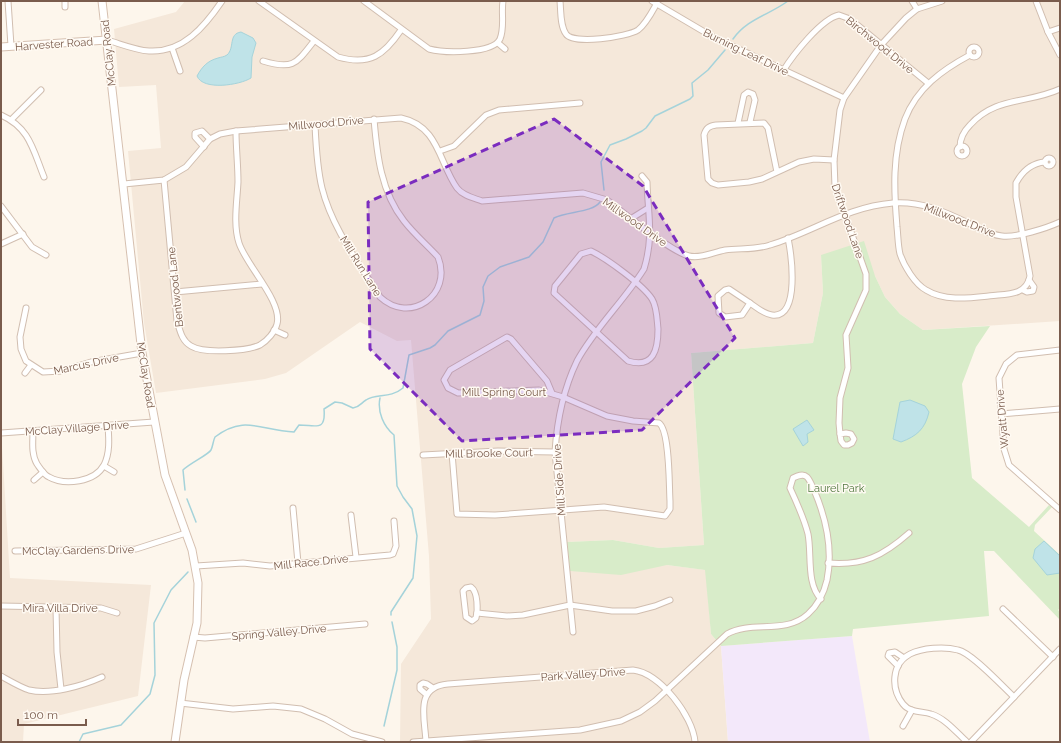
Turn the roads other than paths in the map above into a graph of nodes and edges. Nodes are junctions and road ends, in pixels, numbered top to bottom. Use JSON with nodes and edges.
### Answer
{"nodes":[{"id":1,"x":8,"y":1,"type":"edge"},
{"id":2,"x":65,"y":1,"type":"edge"},
{"id":3,"x":102,"y":1,"type":"edge"},
{"id":4,"x":222,"y":1,"type":"edge"},
{"id":5,"x":258,"y":1,"type":"edge"},
{"id":6,"x":503,"y":1,"type":"edge"},
{"id":7,"x":560,"y":1,"type":"edge"},
{"id":8,"x":912,"y":1,"type":"edge"},
{"id":9,"x":942,"y":1,"type":"edge"},
{"id":10,"x":1036,"y":1,"type":"edge"},
{"id":11,"x":368,"y":2,"type":"edge"},
{"id":12,"x":655,"y":2,"type":"edge"},
{"id":13,"x":65,"y":7,"type":"dead end"},
{"id":14,"x":917,"y":9,"type":"junction"},
{"id":15,"x":1060,"y":28,"type":"edge"},
{"id":16,"x":401,"y":30,"type":"junction"},
{"id":17,"x":1048,"y":32,"type":"junction"},
{"id":18,"x":107,"y":40,"type":"junction"},
{"id":19,"x":314,"y":41,"type":"junction"},
{"id":20,"x":498,"y":43,"type":"junction"},
{"id":21,"x":881,"y":45,"type":"junction"},
{"id":22,"x":11,"y":46,"type":"junction"},
{"id":23,"x":1,"y":47,"type":"edge"},
{"id":24,"x":172,"y":48,"type":"junction"},
{"id":25,"x":505,"y":48,"type":"dead end"},
{"id":26,"x":970,"y":55,"type":"dead end"},
{"id":27,"x":1060,"y":55,"type":"edge"},
{"id":28,"x":263,"y":61,"type":"dead end"},
{"id":29,"x":180,"y":71,"type":"dead end"},
{"id":30,"x":783,"y":71,"type":"junction"},
{"id":31,"x":928,"y":84,"type":"junction"},
{"id":32,"x":1060,"y":89,"type":"edge"},
{"id":33,"x":41,"y":90,"type":"dead end"},
{"id":34,"x":844,"y":98,"type":"junction"},
{"id":35,"x":580,"y":103,"type":"dead end"},
{"id":36,"x":1,"y":115,"type":"edge"},
{"id":37,"x":374,"y":119,"type":"junction"},
{"id":38,"x":11,"y":120,"type":"junction"},
{"id":39,"x":750,"y":122,"type":"junction"},
{"id":40,"x":738,"y":123,"type":"junction"},
{"id":41,"x":315,"y":124,"type":"junction"},
{"id":42,"x":236,"y":130,"type":"junction"},
{"id":43,"x":210,"y":139,"type":"junction"},
{"id":44,"x":204,"y":147,"type":"junction"},
{"id":45,"x":960,"y":147,"type":"dead end"},
{"id":46,"x":440,"y":151,"type":"junction"},
{"id":47,"x":834,"y":160,"type":"junction"},
{"id":48,"x":1045,"y":162,"type":"dead end"},
{"id":49,"x":777,"y":172,"type":"junction"},
{"id":50,"x":642,"y":176,"type":"dead end"},
{"id":51,"x":44,"y":177,"type":"dead end"},
{"id":52,"x":164,"y":180,"type":"junction"},
{"id":53,"x":124,"y":184,"type":"junction"},
{"id":54,"x":895,"y":203,"type":"junction"},
{"id":55,"x":1,"y":206,"type":"edge"},
{"id":56,"x":648,"y":208,"type":"junction"},
{"id":57,"x":844,"y":214,"type":"junction"},
{"id":58,"x":632,"y":218,"type":"junction"},
{"id":59,"x":1060,"y":222,"type":"edge"},
{"id":60,"x":651,"y":233,"type":"junction"},
{"id":61,"x":1023,"y":233,"type":"junction"},
{"id":62,"x":23,"y":234,"type":"junction"},
{"id":63,"x":788,"y":238,"type":"junction"},
{"id":64,"x":1,"y":244,"type":"edge"},
{"id":65,"x":46,"y":254,"type":"dead end"},
{"id":66,"x":1029,"y":280,"type":"junction"},
{"id":67,"x":636,"y":283,"type":"junction"},
{"id":68,"x":262,"y":284,"type":"junction"},
{"id":69,"x":1023,"y":290,"type":"junction"},
{"id":70,"x":175,"y":292,"type":"junction"},
{"id":71,"x":750,"y":304,"type":"junction"},
{"id":72,"x":26,"y":308,"type":"dead end"},
{"id":73,"x":274,"y":330,"type":"junction"},
{"id":74,"x":597,"y":333,"type":"junction"},
{"id":75,"x":285,"y":335,"type":"dead end"},
{"id":76,"x":1060,"y":350,"type":"edge"},
{"id":77,"x":142,"y":353,"type":"junction"},
{"id":78,"x":31,"y":365,"type":"junction"},
{"id":79,"x":25,"y":373,"type":"dead end"},
{"id":80,"x":552,"y":393,"type":"junction"},
{"id":81,"x":563,"y":397,"type":"junction"},
{"id":82,"x":1060,"y":409,"type":"edge"},
{"id":83,"x":1001,"y":414,"type":"junction"},
{"id":84,"x":154,"y":422,"type":"junction"},
{"id":85,"x":108,"y":426,"type":"junction"},
{"id":86,"x":33,"y":430,"type":"junction"},
{"id":87,"x":1,"y":433,"type":"edge"},
{"id":88,"x":840,"y":434,"type":"dead end"},
{"id":89,"x":555,"y":452,"type":"junction"},
{"id":90,"x":452,"y":453,"type":"junction"},
{"id":91,"x":423,"y":455,"type":"dead end"},
{"id":92,"x":104,"y":466,"type":"junction"},
{"id":93,"x":43,"y":472,"type":"junction"},
{"id":94,"x":114,"y":472,"type":"dead end"},
{"id":95,"x":34,"y":480,"type":"dead end"},
{"id":96,"x":1059,"y":507,"type":"edge"},
{"id":97,"x":293,"y":508,"type":"dead end"},
{"id":98,"x":561,"y":510,"type":"junction"},
{"id":99,"x":352,"y":515,"type":"dead end"},
{"id":100,"x":394,"y":521,"type":"dead end"},
{"id":101,"x":186,"y":533,"type":"junction"},
{"id":102,"x":909,"y":533,"type":"dead end"},
{"id":103,"x":15,"y":551,"type":"dead end"},
{"id":104,"x":356,"y":557,"type":"junction"},
{"id":105,"x":298,"y":563,"type":"junction"},
{"id":106,"x":828,"y":563,"type":"junction"},
{"id":107,"x":196,"y":566,"type":"junction"},
{"id":108,"x":821,"y":599,"type":"junction"},
{"id":109,"x":670,"y":600,"type":"dead end"},
{"id":110,"x":570,"y":605,"type":"junction"},
{"id":111,"x":1,"y":606,"type":"edge"},
{"id":112,"x":56,"y":608,"type":"junction"},
{"id":113,"x":1003,"y":609,"type":"dead end"},
{"id":114,"x":117,"y":613,"type":"dead end"},
{"id":115,"x":477,"y":613,"type":"junction"},
{"id":116,"x":365,"y":624,"type":"dead end"},
{"id":117,"x":573,"y":632,"type":"dead end"},
{"id":118,"x":194,"y":637,"type":"junction"},
{"id":119,"x":1060,"y":649,"type":"edge"},
{"id":120,"x":1053,"y":657,"type":"junction"},
{"id":121,"x":904,"y":658,"type":"junction"},
{"id":122,"x":898,"y":666,"type":"junction"},
{"id":123,"x":1,"y":676,"type":"edge"},
{"id":124,"x":102,"y":676,"type":"dead end"},
{"id":125,"x":433,"y":688,"type":"junction"},
{"id":126,"x":61,"y":689,"type":"junction"},
{"id":127,"x":666,"y":691,"type":"junction"},
{"id":128,"x":427,"y":695,"type":"junction"},
{"id":129,"x":1014,"y":697,"type":"junction"},
{"id":130,"x":180,"y":703,"type":"junction"},
{"id":131,"x":912,"y":710,"type":"junction"},
{"id":132,"x":903,"y":726,"type":"dead end"},
{"id":133,"x":484,"y":740,"type":"edge"},
{"id":134,"x":426,"y":741,"type":"edge"},
{"id":135,"x":175,"y":742,"type":"edge"},
{"id":136,"x":382,"y":742,"type":"edge"},
{"id":137,"x":413,"y":742,"type":"edge"},
{"id":138,"x":695,"y":742,"type":"edge"},
{"id":139,"x":967,"y":742,"type":"edge"},
{"id":140,"x":971,"y":742,"type":"edge"}],
"edges":[{"from":1,"to":22,"type":"street"},
{"from":2,"to":13,"type":"street"},
{"from":3,"to":18,"type":"main road","name":"McClay Road"},
{"from":4,"to":24,"type":"street"},
{"from":5,"to":19,"type":"street"},
{"from":6,"to":20,"type":"street"},
{"from":7,"to":12,"type":"street"},
{"from":8,"to":14,"type":"street"},
{"from":9,"to":14,"type":"street","name":"Driftwood Lane"},
{"from":10,"to":17,"type":"street"},
{"from":11,"to":16,"type":"street"},
{"from":12,"to":30,"type":"street","name":"Burning Leaf Drive"},
{"from":14,"to":21,"type":"street","name":"Driftwood Lane"},
{"from":15,"to":17,"type":"street"},
{"from":16,"to":19,"type":"street"},
{"from":16,"to":20,"type":"street"},
{"from":17,"to":27,"type":"street"},
{"from":18,"to":22,"type":"main road","name":"Harvester Road"},
{"from":18,"to":24,"type":"street"},
{"from":18,"to":53,"type":"main road","name":"McClay Road"},
{"from":19,"to":28,"type":"street"},
{"from":20,"to":25,"type":"street"},
{"from":21,"to":30,"type":"street","name":"Birchwood Drive"},
{"from":21,"to":31,"type":"street","name":"Birchwood Drive"},
{"from":21,"to":34,"type":"street","name":"Driftwood Lane"},
{"from":22,"to":23,"type":"main road","name":"Harvester Road"},
{"from":24,"to":29,"type":"street"},
{"from":26,"to":31,"type":"street"},
{"from":30,"to":34,"type":"street","name":"Burning Leaf Drive"},
{"from":31,"to":54,"type":"street"},
{"from":32,"to":45,"type":"street"},
{"from":33,"to":38,"type":"street"},
{"from":34,"to":47,"type":"street","name":"Driftwood Lane"},
{"from":35,"to":46,"type":"street"},
{"from":36,"to":38,"type":"street"},
{"from":37,"to":41,"type":"street","name":"Millwood Drive"},
{"from":37,"to":41,"type":"street","name":"Mill Run Lane"},
{"from":37,"to":46,"type":"street","name":"Millwood Drive"},
{"from":38,"to":51,"type":"street"},
{"from":39,"to":40,"type":"street"},
{"from":39,"to":40,"type":"street"},
{"from":39,"to":49,"type":"street"},
{"from":40,"to":49,"type":"street"},
{"from":41,"to":42,"type":"street","name":"Millwood Drive"},
{"from":42,"to":43,"type":"street","name":"Millwood Drive"},
{"from":42,"to":68,"type":"street"},
{"from":43,"to":44,"type":"street"},
{"from":43,"to":44,"type":"street"},
{"from":44,"to":52,"type":"street"},
{"from":46,"to":58,"type":"street","name":"Millwood Drive"},
{"from":47,"to":49,"type":"street"},
{"from":47,"to":57,"type":"street","name":"Driftwood Lane"},
{"from":48,"to":61,"type":"street"},
{"from":50,"to":56,"type":"street","name":"Mill Side Drive"},
{"from":52,"to":53,"type":"street"},
{"from":52,"to":70,"type":"street","name":"Bentwood Lane"},
{"from":53,"to":77,"type":"main road","name":"McClay Road"},
{"from":54,"to":57,"type":"street","name":"Millwood Drive"},
{"from":54,"to":61,"type":"street","name":"Millwood Drive"},
{"from":54,"to":69,"type":"street"},
{"from":55,"to":62,"type":"street"},
{"from":56,"to":58,"type":"street"},
{"from":56,"to":60,"type":"street","name":"Mill Side Drive"},
{"from":57,"to":63,"type":"street","name":"Millwood Drive"},
{"from":57,"to":88,"type":"street","name":"Driftwood Lane"},
{"from":58,"to":60,"type":"street","name":"Millwood Drive"},
{"from":59,"to":61,"type":"street","name":"Millwood Drive"},
{"from":60,"to":63,"type":"street","name":"Millwood Drive"},
{"from":60,"to":67,"type":"street","name":"Mill Side Drive"},
{"from":61,"to":66,"type":"street"},
{"from":62,"to":64,"type":"street"},
{"from":62,"to":65,"type":"street"},
{"from":63,"to":71,"type":"street"},
{"from":66,"to":69,"type":"street"},
{"from":66,"to":69,"type":"street"},
{"from":67,"to":74,"type":"street","name":"Mill Side Drive"},
{"from":67,"to":74,"type":"street"},
{"from":67,"to":74,"type":"street"},
{"from":68,"to":70,"type":"street"},
{"from":68,"to":73,"type":"street"},
{"from":70,"to":73,"type":"street","name":"Bentwood Lane"},
{"from":71,"to":71,"type":"street"},
{"from":72,"to":78,"type":"street"},
{"from":73,"to":75,"type":"street"},
{"from":74,"to":81,"type":"street","name":"Mill Side Drive"},
{"from":76,"to":83,"type":"street","name":"Wyatt Drive"},
{"from":77,"to":78,"type":"street","name":"Marcus Drive"},
{"from":77,"to":84,"type":"main road","name":"McClay Road"},
{"from":78,"to":79,"type":"street"},
{"from":80,"to":80,"type":"street","name":"Mill Spring Court"},
{"from":80,"to":81,"type":"street","name":"Mill Spring Court"},
{"from":81,"to":89,"type":"street","name":"Mill Side Drive"},
{"from":81,"to":98,"type":"street","name":"Mill Spring Court"},
{"from":82,"to":83,"type":"street"},
{"from":83,"to":96,"type":"street","name":"Wyatt Drive"},
{"from":84,"to":85,"type":"street","name":"McClay Village Drive"},
{"from":84,"to":101,"type":"main road","name":"McClay Road"},
{"from":85,"to":86,"type":"street","name":"McClay Village Drive"},
{"from":85,"to":92,"type":"street"},
{"from":86,"to":87,"type":"street","name":"McClay Village Drive"},
{"from":86,"to":93,"type":"street"},
{"from":89,"to":90,"type":"street","name":"Mill Brooke Court"},
{"from":89,"to":98,"type":"street","name":"Mill Side Drive"},
{"from":90,"to":91,"type":"street","name":"Mill Brooke Court"},
{"from":90,"to":98,"type":"street"},
{"from":92,"to":93,"type":"street"},
{"from":92,"to":94,"type":"street"},
{"from":93,"to":95,"type":"street"},
{"from":97,"to":105,"type":"street"},
{"from":98,"to":110,"type":"street","name":"Mill Side Drive"},
{"from":99,"to":104,"type":"street"},
{"from":100,"to":104,"type":"street","name":"Mill Race Drive"},
{"from":101,"to":103,"type":"street","name":"McClay Gardens Drive"},
{"from":101,"to":107,"type":"main road","name":"McClay Road"},
{"from":102,"to":106,"type":"street"},
{"from":104,"to":105,"type":"street","name":"Mill Race Drive"},
{"from":105,"to":107,"type":"street","name":"Mill Race Drive"},
{"from":106,"to":108,"type":"street"},
{"from":106,"to":108,"type":"street"},
{"from":107,"to":118,"type":"main road","name":"McClay Road"},
{"from":108,"to":127,"type":"street"},
{"from":109,"to":110,"type":"street"},
{"from":110,"to":115,"type":"street"},
{"from":110,"to":117,"type":"street","name":"Mill Side Drive"},
{"from":111,"to":112,"type":"street","name":"Mira Villa Drive"},
{"from":112,"to":114,"type":"street","name":"Mira Villa Drive"},
{"from":112,"to":126,"type":"street"},
{"from":113,"to":120,"type":"street"},
{"from":115,"to":115,"type":"street"},
{"from":116,"to":118,"type":"street","name":"Spring Valley Drive"},
{"from":118,"to":130,"type":"main road","name":"McClay Road"},
{"from":119,"to":120,"type":"street"},
{"from":120,"to":129,"type":"street"},
{"from":121,"to":122,"type":"street"},
{"from":121,"to":122,"type":"street"},
{"from":121,"to":129,"type":"street"},
{"from":122,"to":131,"type":"street"},
{"from":123,"to":126,"type":"street"},
{"from":124,"to":126,"type":"street"},
{"from":125,"to":127,"type":"street","name":"Park Valley Drive"},
{"from":125,"to":128,"type":"street"},
{"from":125,"to":128,"type":"street","name":"Park Valley Drive"},
{"from":127,"to":133,"type":"street"},
{"from":127,"to":138,"type":"street","name":"Park Valley Drive"},
{"from":128,"to":134,"type":"street","name":"Park Valley Drive"},
{"from":129,"to":140,"type":"street"},
{"from":130,"to":135,"type":"main road","name":"McClay Road"},
{"from":130,"to":136,"type":"street"},
{"from":131,"to":132,"type":"street"},
{"from":131,"to":139,"type":"street"},
{"from":133,"to":134,"type":"street"},
{"from":134,"to":137,"type":"street"}]}
